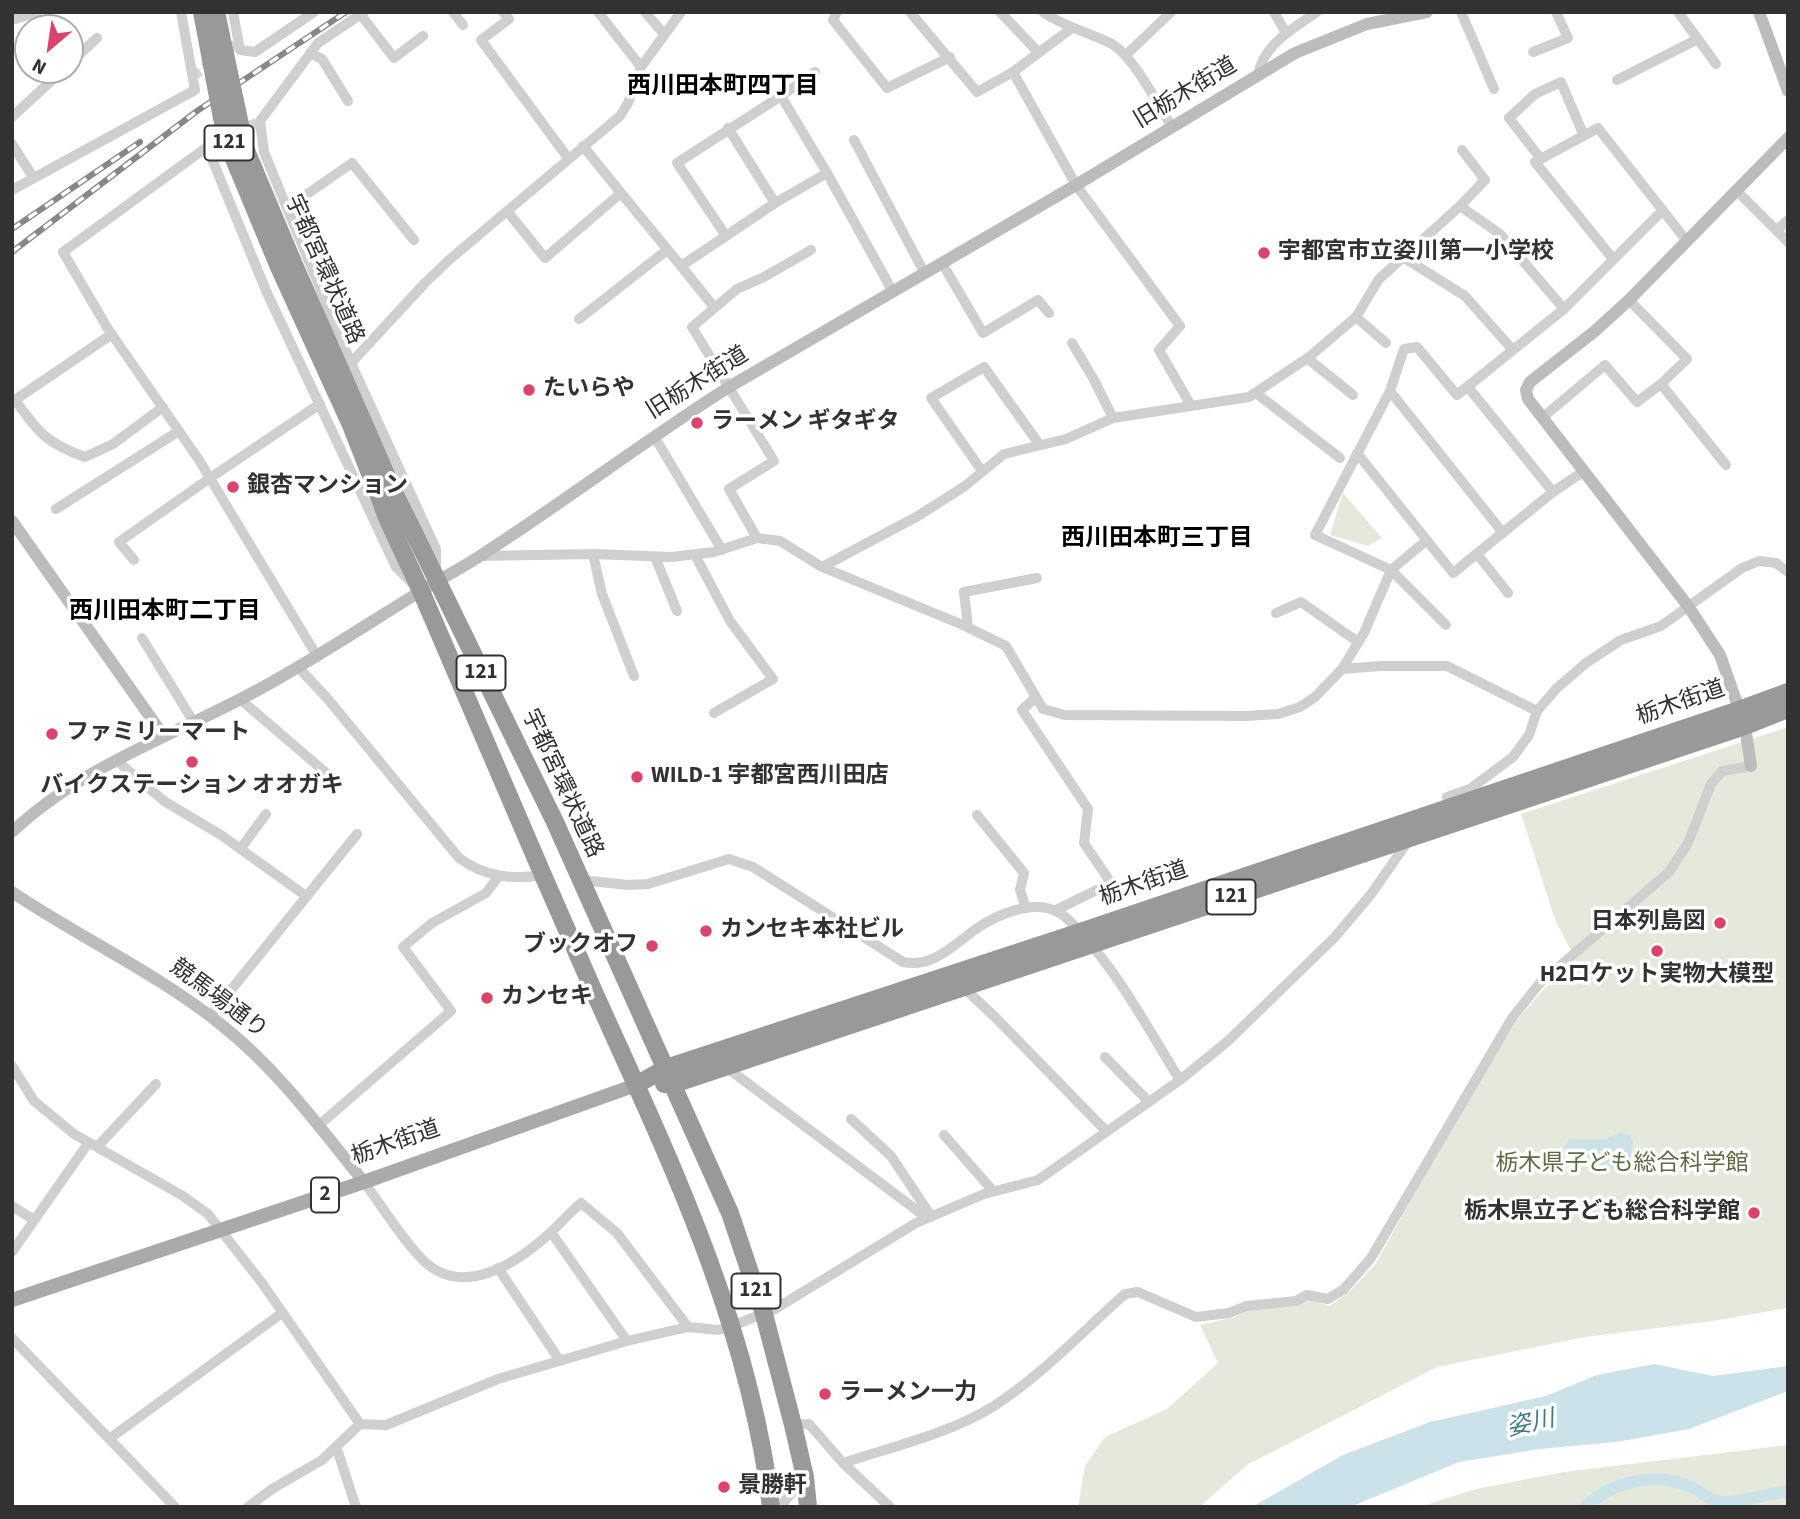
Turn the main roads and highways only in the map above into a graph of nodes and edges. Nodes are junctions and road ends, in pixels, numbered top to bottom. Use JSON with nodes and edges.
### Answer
{"nodes":[{"id":1,"x":202,"y":12,"type":"edge"},
{"id":2,"x":216,"y":12,"type":"edge"},
{"id":3,"x":286,"y":264,"type":"junction"},
{"id":4,"x":428,"y":586,"type":"junction"},
{"id":5,"x":1788,"y":691,"type":"edge"},
{"id":6,"x":1788,"y":709,"type":"edge"},
{"id":7,"x":1742,"y":718,"type":"junction"},
{"id":8,"x":1086,"y":938,"type":"junction"},
{"id":9,"x":670,"y":1076,"type":"junction"},
{"id":10,"x":636,"y":1085,"type":"junction"},
{"id":11,"x":12,"y":1300,"type":"edge"},
{"id":12,"x":771,"y":1507,"type":"edge"},
{"id":13,"x":808,"y":1507,"type":"edge"}],
"edges":[{"from":1,"to":3,"type":"highway","name":"宇都宮環状道路","number":"121","bridge":true},
{"from":2,"to":3,"type":"highway","name":"宇都宮環状道路","number":"121","bridge":true},
{"from":3,"to":4,"type":"highway","name":"宇都宮環状道路","number":"121"},
{"from":4,"to":9,"type":"highway","name":"宇都宮環状道路","number":"121"},
{"from":4,"to":10,"type":"highway","name":"宇都宮環状道路","number":"121"},
{"from":5,"to":7,"type":"highway","name":"栃木街道","number":"121"},
{"from":6,"to":7,"type":"highway","name":"栃木街道","number":"121"},
{"from":7,"to":8,"type":"highway","name":"栃木街道","number":"121"},
{"from":7,"to":8,"type":"highway","name":"栃木街道","number":"121"},
{"from":8,"to":9,"type":"highway","name":"栃木街道","number":"121"},
{"from":8,"to":9,"type":"highway","name":"栃木街道","number":"121"},
{"from":9,"to":10,"type":"highway","name":"栃木街道","number":"121"},
{"from":9,"to":13,"type":"highway","name":"宇都宮環状道路","number":"121"},
{"from":10,"to":11,"type":"main road","name":"栃木街道","number":"2"},
{"from":10,"to":12,"type":"highway","name":"宇都宮環状道路","number":"121"}]}
